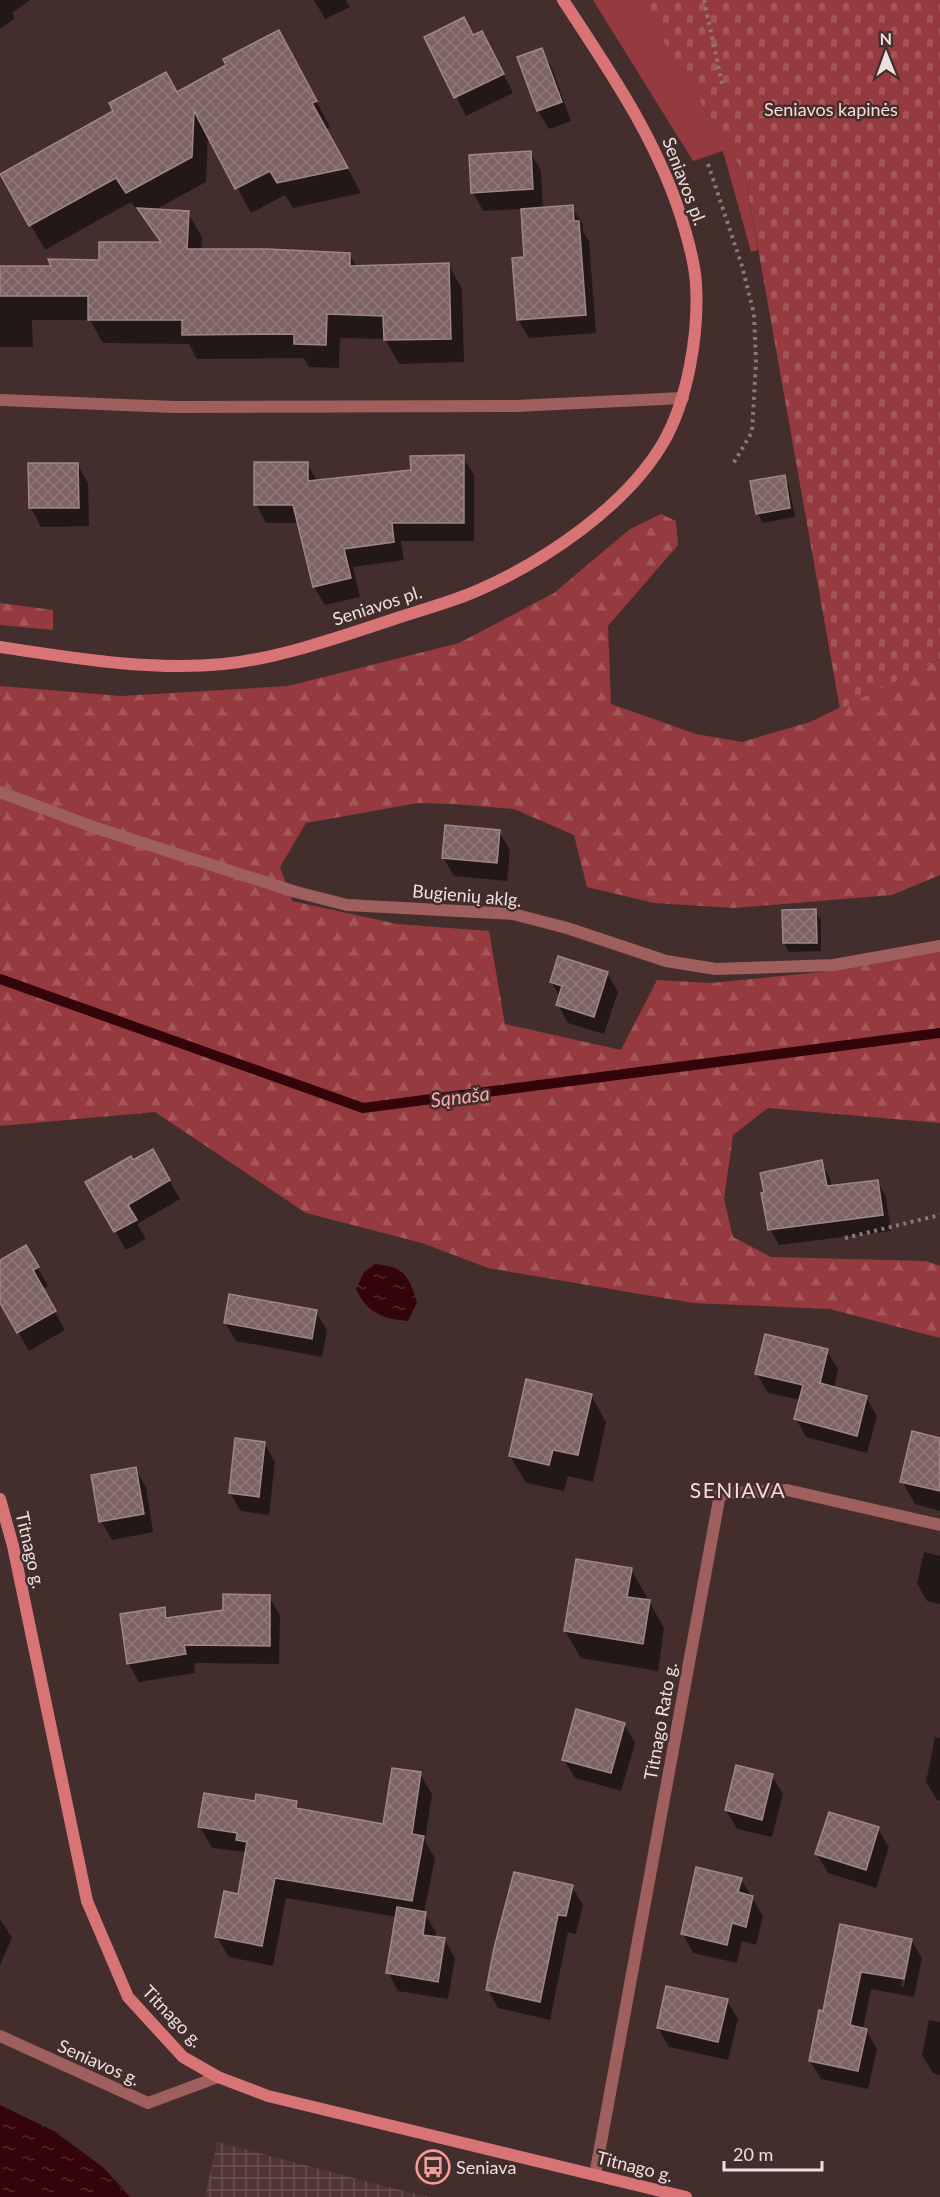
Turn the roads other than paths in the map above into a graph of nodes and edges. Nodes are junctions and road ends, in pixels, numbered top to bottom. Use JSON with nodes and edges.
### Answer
{"nodes":[{"id":1,"x":563,"y":0,"type":"edge"},
{"id":2,"x":683,"y":398,"type":"junction"},
{"id":3,"x":0,"y":400,"type":"edge"},
{"id":4,"x":0,"y":647,"type":"edge"},
{"id":5,"x":0,"y":792,"type":"edge"},
{"id":6,"x":940,"y":946,"type":"edge"},
{"id":7,"x":0,"y":1499,"type":"edge"},
{"id":8,"x":940,"y":1525,"type":"edge"},
{"id":9,"x":0,"y":2036,"type":"edge"},
{"id":10,"x":218,"y":2077,"type":"junction"},
{"id":11,"x":595,"y":2175,"type":"junction"},
{"id":12,"x":686,"y":2197,"type":"edge"}],
"edges":[{"from":1,"to":2,"type":"main road","name":"Seniavos pl."},
{"from":2,"to":3,"type":"street"},
{"from":2,"to":4,"type":"main road","name":"Seniavos pl."},
{"from":5,"to":6,"type":"street","name":"Bugienių aklg."},
{"from":7,"to":10,"type":"main road","name":"Titnago g."},
{"from":8,"to":11,"type":"street","name":"Titnago Rato g."},
{"from":9,"to":10,"type":"street","name":"Seniavos g."},
{"from":10,"to":11,"type":"main road","name":"Titnago g."},
{"from":11,"to":12,"type":"main road","name":"Titnago g."}]}
